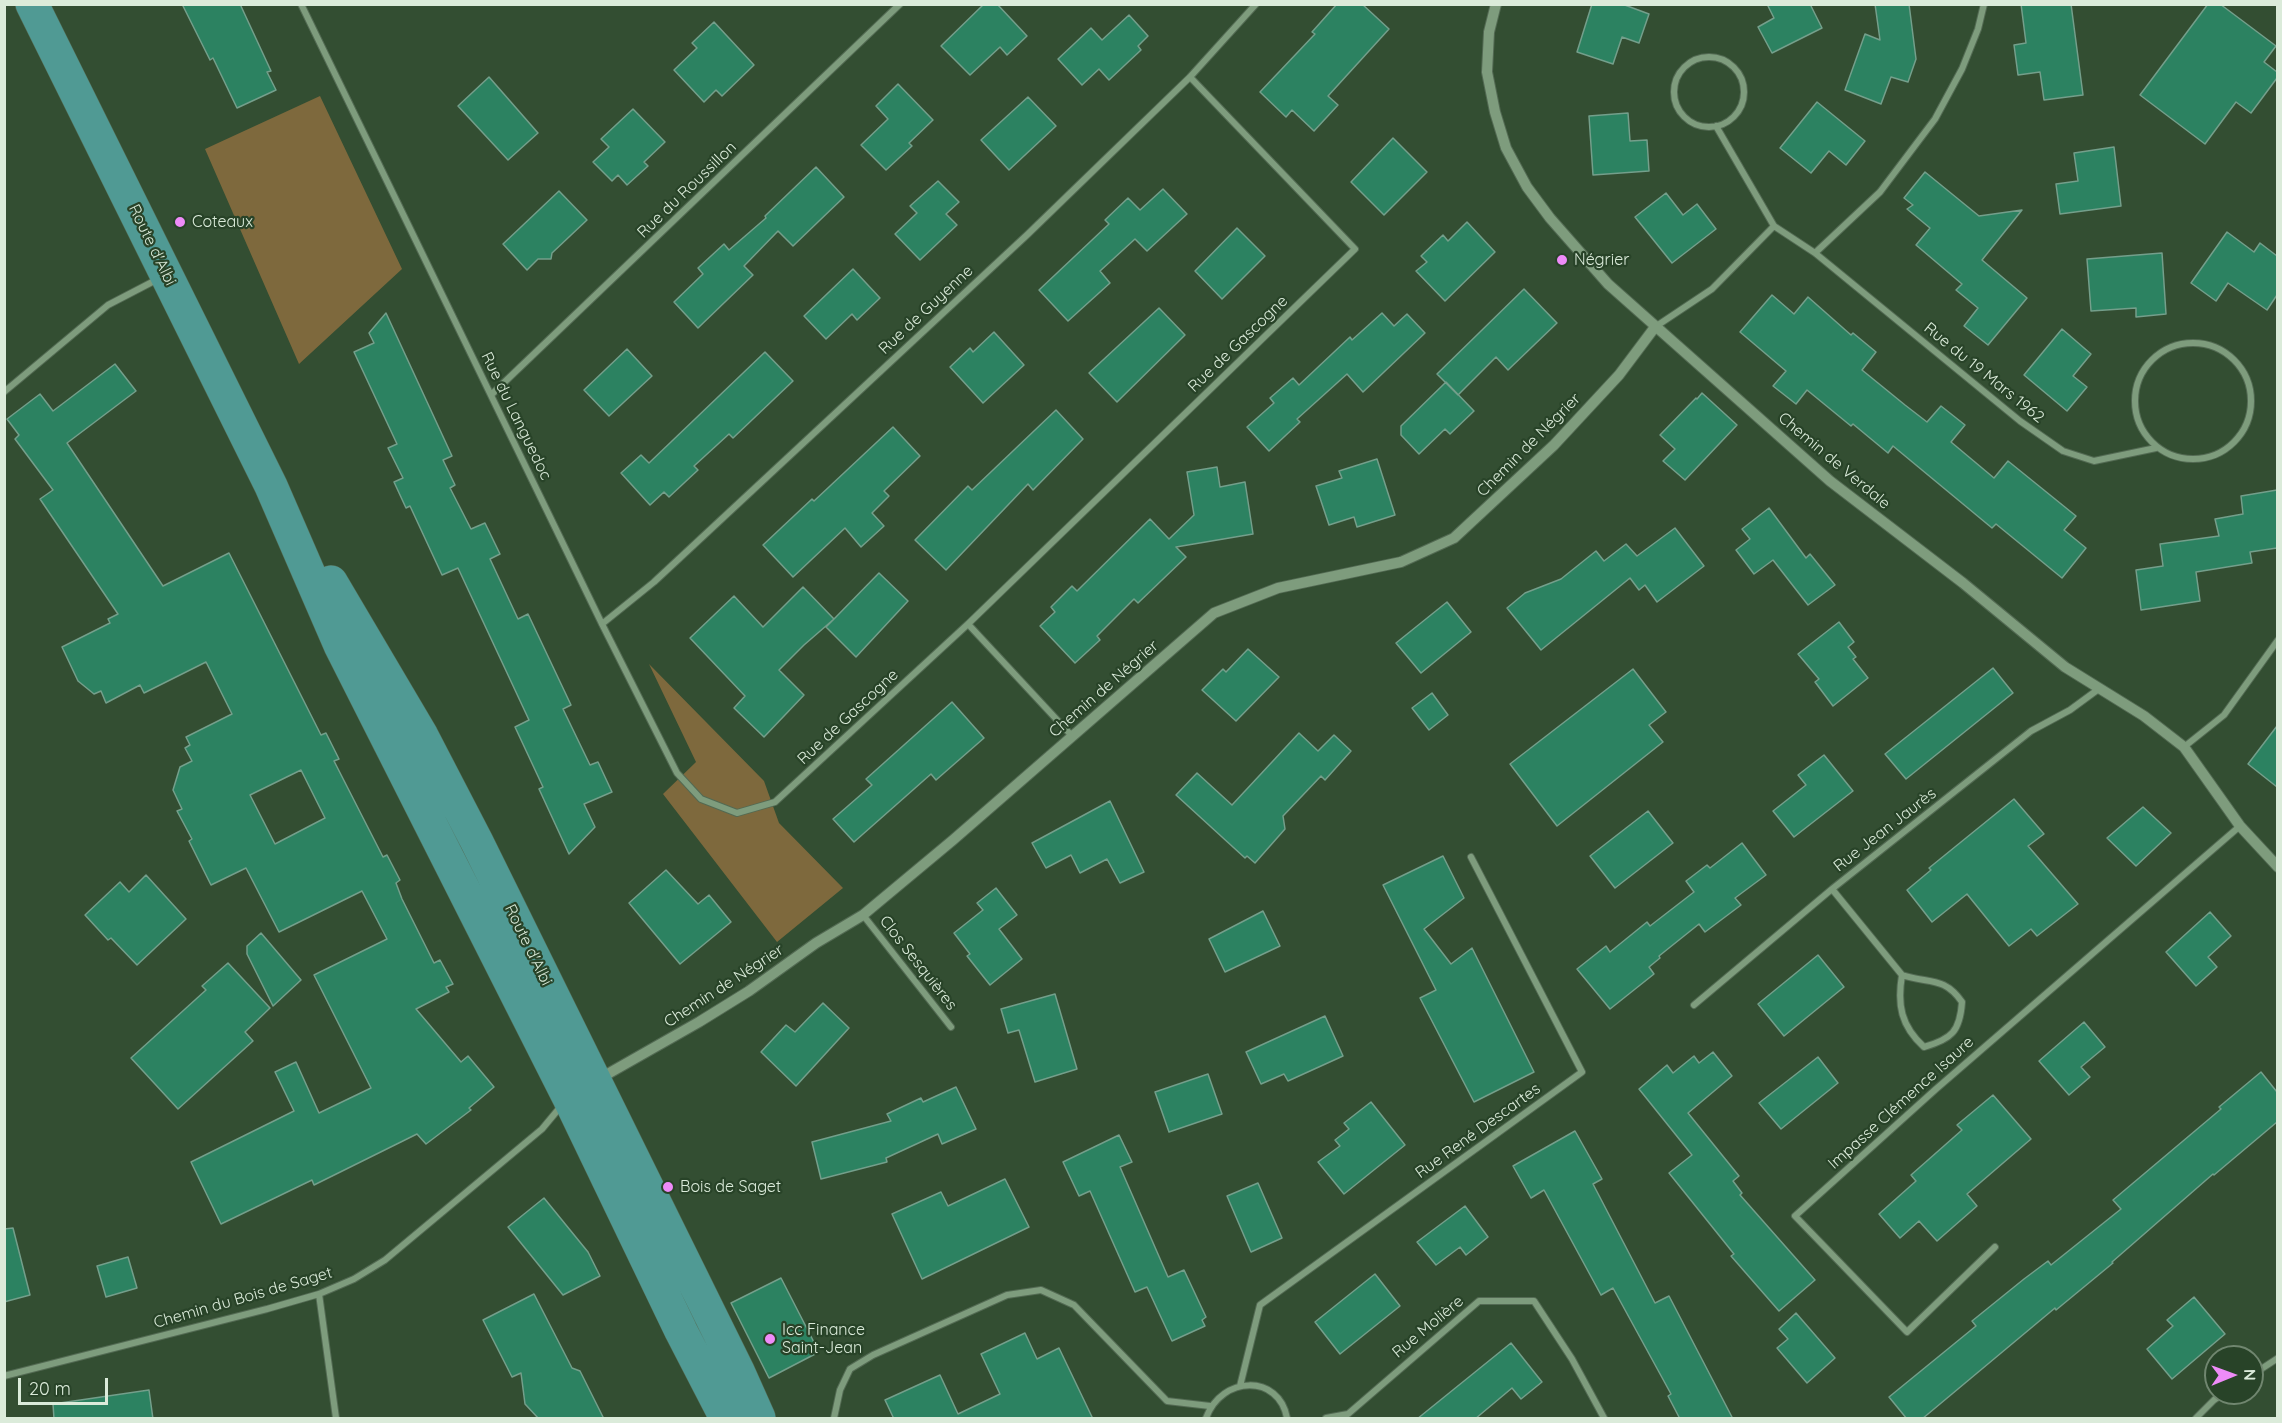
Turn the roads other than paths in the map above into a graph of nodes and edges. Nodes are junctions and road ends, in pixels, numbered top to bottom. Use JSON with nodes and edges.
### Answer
{"nodes":[{"id":1,"x":32,"y":4,"type":"edge"},
{"id":2,"x":301,"y":4,"type":"edge"},
{"id":3,"x":900,"y":4,"type":"edge"},
{"id":4,"x":1256,"y":4,"type":"edge"},
{"id":5,"x":1496,"y":4,"type":"edge"},
{"id":6,"x":1984,"y":4,"type":"edge"},
{"id":7,"x":1190,"y":77,"type":"junction"},
{"id":8,"x":1716,"y":126,"type":"junction"},
{"id":9,"x":1774,"y":226,"type":"junction"},
{"id":10,"x":1815,"y":253,"type":"junction"},
{"id":11,"x":166,"y":274,"type":"junction"},
{"id":12,"x":1655,"y":327,"type":"junction"},
{"id":13,"x":4,"y":392,"type":"edge"},
{"id":14,"x":491,"y":395,"type":"junction"},
{"id":15,"x":2157,"y":448,"type":"junction"},
{"id":16,"x":602,"y":624,"type":"junction"},
{"id":17,"x":968,"y":624,"type":"junction"},
{"id":18,"x":2277,"y":640,"type":"edge"},
{"id":19,"x":2100,"y":688,"type":"junction"},
{"id":20,"x":1072,"y":736,"type":"junction"},
{"id":21,"x":2184,"y":747,"type":"junction"},
{"id":22,"x":736,"y":813,"type":"joint"},
{"id":23,"x":2241,"y":826,"type":"junction"},
{"id":24,"x":1471,"y":857,"type":"dead end"},
{"id":25,"x":2277,"y":867,"type":"edge"},
{"id":26,"x":1832,"y":889,"type":"junction"},
{"id":27,"x":863,"y":915,"type":"junction"},
{"id":28,"x":1902,"y":975,"type":"junction"},
{"id":29,"x":1694,"y":1005,"type":"dead end"},
{"id":30,"x":951,"y":1027,"type":"dead end"},
{"id":31,"x":583,"y":1089,"type":"junction"},
{"id":32,"x":1995,"y":1247,"type":"dead end"},
{"id":33,"x":319,"y":1294,"type":"junction"},
{"id":34,"x":2277,"y":1358,"type":"edge"},
{"id":35,"x":2264,"y":1367,"type":"edge"},
{"id":36,"x":4,"y":1376,"type":"edge"},
{"id":37,"x":1240,"y":1386,"type":"junction"},
{"id":38,"x":2209,"y":1405,"type":"edge"},
{"id":39,"x":1210,"y":1406,"type":"junction"},
{"id":40,"x":336,"y":1419,"type":"edge"},
{"id":41,"x":726,"y":1419,"type":"edge"},
{"id":42,"x":759,"y":1419,"type":"edge"},
{"id":43,"x":834,"y":1419,"type":"edge"},
{"id":44,"x":1206,"y":1419,"type":"edge"},
{"id":45,"x":1287,"y":1419,"type":"edge"},
{"id":46,"x":1326,"y":1419,"type":"edge"},
{"id":47,"x":1604,"y":1419,"type":"edge"},
{"id":48,"x":2196,"y":1419,"type":"edge"}],
"edges":[{"from":1,"to":11,"type":"main road","name":"Route d'Albi"},
{"from":2,"to":14,"type":"street","name":"Rue du Languedoc"},
{"from":3,"to":14,"type":"street","name":"Rue du Roussillon"},
{"from":4,"to":7,"type":"street","name":"Rue de Guyenne"},
{"from":5,"to":12,"type":"street","name":"Chemin de Verdale"},
{"from":6,"to":10,"type":"street"},
{"from":7,"to":16,"type":"street","name":"Rue de Guyenne"},
{"from":7,"to":17,"type":"street","name":"Rue de Gascogne"},
{"from":8,"to":8,"type":"street"},
{"from":8,"to":9,"type":"street"},
{"from":9,"to":10,"type":"street","name":"Rue du 19 Mars 1962"},
{"from":9,"to":12,"type":"street"},
{"from":10,"to":15,"type":"street","name":"Rue du 19 Mars 1962"},
{"from":11,"to":13,"type":"street"},
{"from":11,"to":31,"type":"main road","name":"Route d'Albi"},
{"from":12,"to":19,"type":"street","name":"Chemin de Verdale"},
{"from":12,"to":20,"type":"street","name":"Chemin de Négrier"},
{"from":14,"to":16,"type":"street","name":"Rue du Languedoc"},
{"from":15,"to":15,"type":"street"},
{"from":16,"to":22,"type":"street","name":"Rue du Languedoc"},
{"from":17,"to":20,"type":"street"},
{"from":17,"to":22,"type":"street","name":"Rue de Gascogne"},
{"from":18,"to":21,"type":"street"},
{"from":19,"to":21,"type":"street","name":"Chemin de Verdale"},
{"from":19,"to":26,"type":"street","name":"Rue Jean Jaurès"},
{"from":20,"to":27,"type":"street","name":"Chemin de Négrier"},
{"from":21,"to":23,"type":"street","name":"Chemin de Verdale"},
{"from":23,"to":25,"type":"street","name":"Chemin de Verdale"},
{"from":23,"to":32,"type":"street","name":"Impasse Clémence Isaure"},
{"from":24,"to":37,"type":"street","name":"Rue René Descartes"},
{"from":26,"to":28,"type":"street"},
{"from":26,"to":29,"type":"street","name":"Rue Jean Jaurès"},
{"from":27,"to":30,"type":"street","name":"Clos Sesquières"},
{"from":27,"to":31,"type":"street","name":"Chemin de Négrier"},
{"from":28,"to":28,"type":"street"},
{"from":31,"to":33,"type":"street","name":"Chemin du Bois de Saget"},
{"from":31,"to":41,"type":"main road","name":"Route d'Albi"},
{"from":31,"to":42,"type":"main road","name":"Route d'Albi"},
{"from":33,"to":36,"type":"street","name":"Chemin du Bois de Saget"},
{"from":33,"to":40,"type":"street"},
{"from":34,"to":35,"type":"street"},
{"from":37,"to":39,"type":"street"},
{"from":37,"to":45,"type":"street"},
{"from":38,"to":48,"type":"street"},
{"from":39,"to":43,"type":"street"},
{"from":39,"to":44,"type":"street"},
{"from":46,"to":47,"type":"street","name":"Rue Molière"}]}
